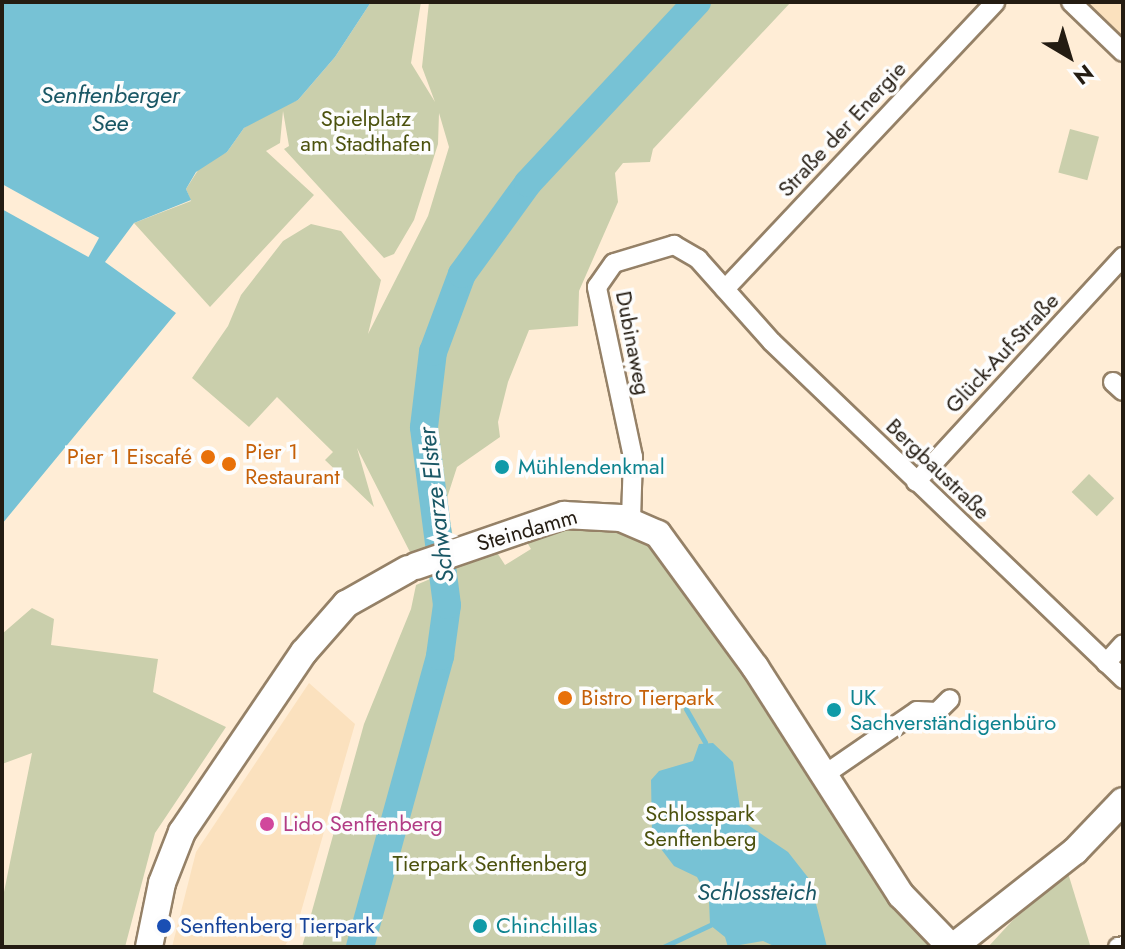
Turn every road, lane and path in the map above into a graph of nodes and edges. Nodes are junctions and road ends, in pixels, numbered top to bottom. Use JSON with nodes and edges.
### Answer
{"nodes":[{"id":1,"x":995,"y":2,"type":"edge"},
{"id":2,"x":1071,"y":2,"type":"edge"},
{"id":3,"x":1123,"y":52,"type":"edge"},
{"id":4,"x":1123,"y":257,"type":"edge"},
{"id":5,"x":725,"y":289,"type":"junction"},
{"id":6,"x":916,"y":482,"type":"junction"},
{"id":7,"x":631,"y":520,"type":"junction"},
{"id":8,"x":1123,"y":644,"type":"edge"},
{"id":9,"x":1106,"y":663,"type":"junction"},
{"id":10,"x":1123,"y":679,"type":"edge"},
{"id":11,"x":950,"y":699,"type":"dead end"},
{"id":12,"x":824,"y":775,"type":"junction"},
{"id":13,"x":1123,"y":801,"type":"edge"},
{"id":14,"x":149,"y":947,"type":"edge"},
{"id":15,"x":952,"y":947,"type":"edge"}],
"edges":[{"from":1,"to":5,"type":"street","name":"Straße der Energie"},
{"from":2,"to":3,"type":"street"},
{"from":4,"to":6,"type":"street","name":"Glück-Auf-Straße"},
{"from":5,"to":6,"type":"street","name":"Bergbaustraße"},
{"from":5,"to":7,"type":"street","name":"Dubinaweg"},
{"from":6,"to":9,"type":"street","name":"Bergbaustraße"},
{"from":7,"to":12,"type":"street","name":"Steindamm"},
{"from":7,"to":14,"type":"street","name":"Steindamm"},
{"from":8,"to":9,"type":"street"},
{"from":9,"to":10,"type":"street","name":"Bergbaustraße"},
{"from":11,"to":12,"type":"street"},
{"from":12,"to":15,"type":"street","name":"Steindamm"},
{"from":13,"to":15,"type":"street"}]}
